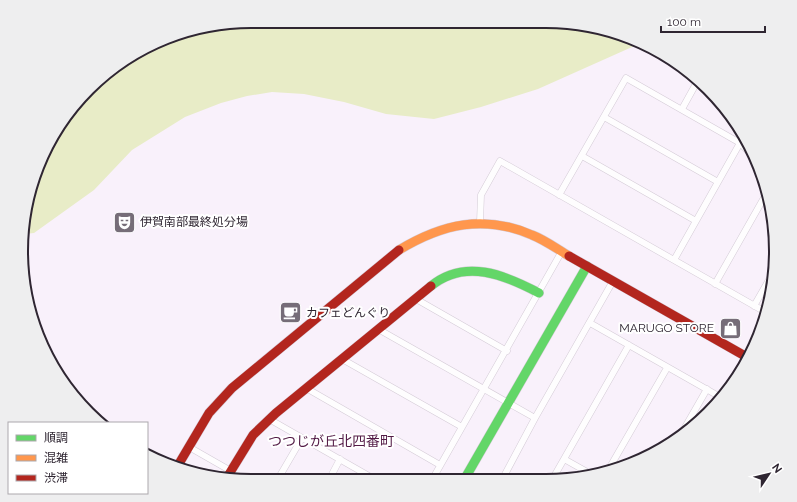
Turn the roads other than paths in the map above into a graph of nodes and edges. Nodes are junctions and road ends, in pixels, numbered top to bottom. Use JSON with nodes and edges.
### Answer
{"nodes":[{"id":1,"x":696,"y":86,"type":"edge"},
{"id":2,"x":682,"y":110,"type":"junction"},
{"id":3,"x":604,"y":117,"type":"junction"},
{"id":4,"x":740,"y":143,"type":"joint"},
{"id":5,"x":582,"y":156,"type":"junction"},
{"id":6,"x":718,"y":182,"type":"junction"},
{"id":7,"x":559,"y":195,"type":"junction"},
{"id":8,"x":763,"y":200,"type":"edge"},
{"id":9,"x":696,"y":221,"type":"junction"},
{"id":10,"x":480,"y":222,"type":"junction"},
{"id":11,"x":562,"y":251,"type":"junction"},
{"id":12,"x":674,"y":260,"type":"junction"},
{"id":13,"x":587,"y":266,"type":"junction"},
{"id":14,"x":613,"y":281,"type":"junction"},
{"id":15,"x":715,"y":284,"type":"junction"},
{"id":16,"x":766,"y":284,"type":"edge"},
{"id":17,"x":539,"y":293,"type":"junction"},
{"id":18,"x":416,"y":299,"type":"junction"},
{"id":19,"x":754,"y":306,"type":"junction"},
{"id":20,"x":761,"y":310,"type":"edge"},
{"id":21,"x":590,"y":323,"type":"junction"},
{"id":22,"x":378,"y":329,"type":"junction"},
{"id":23,"x":629,"y":345,"type":"junction"},
{"id":24,"x":507,"y":351,"type":"junction"},
{"id":25,"x":743,"y":355,"type":"edge"},
{"id":26,"x":342,"y":359,"type":"junction"},
{"id":27,"x":668,"y":368,"type":"junction"},
{"id":28,"x":306,"y":388,"type":"junction"},
{"id":29,"x":707,"y":389,"type":"junction"},
{"id":30,"x":484,"y":390,"type":"junction"},
{"id":31,"x":717,"y":395,"type":"edge"},
{"id":32,"x":508,"y":403,"type":"junction"},
{"id":33,"x":535,"y":418,"type":"junction"},
{"id":34,"x":269,"y":419,"type":"junction"},
{"id":35,"x":687,"y":424,"type":"edge"},
{"id":36,"x":462,"y":427,"type":"junction"},
{"id":37,"x":302,"y":438,"type":"junction"},
{"id":38,"x":189,"y":447,"type":"junction"},
{"id":39,"x":340,"y":459,"type":"junction"},
{"id":40,"x":564,"y":459,"type":"junction"},
{"id":41,"x":181,"y":462,"type":"edge"},
{"id":42,"x":612,"y":464,"type":"edge"},
{"id":43,"x":440,"y":465,"type":"junction"},
{"id":44,"x":585,"y":471,"type":"edge"},
{"id":45,"x":225,"y":472,"type":"edge"},
{"id":46,"x":230,"y":473,"type":"edge"},
{"id":47,"x":281,"y":474,"type":"edge"},
{"id":48,"x":332,"y":474,"type":"edge"},
{"id":49,"x":366,"y":474,"type":"edge"},
{"id":50,"x":435,"y":474,"type":"edge"},
{"id":51,"x":467,"y":474,"type":"edge"},
{"id":52,"x":505,"y":474,"type":"edge"},
{"id":53,"x":555,"y":474,"type":"edge"}],
"edges":[{"from":1,"to":2,"type":"street"},
{"from":2,"to":3,"type":"street"},
{"from":2,"to":4,"type":"street"},
{"from":3,"to":5,"type":"street"},
{"from":3,"to":6,"type":"street"},
{"from":4,"to":6,"type":"street"},
{"from":5,"to":7,"type":"street"},
{"from":5,"to":9,"type":"street"},
{"from":6,"to":9,"type":"street"},
{"from":7,"to":10,"type":"street"},
{"from":7,"to":12,"type":"street"},
{"from":8,"to":15,"type":"street"},
{"from":9,"to":12,"type":"street"},
{"from":10,"to":11,"type":"street"},
{"from":10,"to":38,"type":"street"},
{"from":11,"to":13,"type":"street"},
{"from":11,"to":17,"type":"street"},
{"from":12,"to":15,"type":"street"},
{"from":13,"to":14,"type":"street"},
{"from":13,"to":32,"type":"street"},
{"from":14,"to":21,"type":"street"},
{"from":14,"to":25,"type":"street"},
{"from":15,"to":19,"type":"street"},
{"from":16,"to":19,"type":"street"},
{"from":17,"to":18,"type":"street"},
{"from":17,"to":24,"type":"street"},
{"from":18,"to":22,"type":"street"},
{"from":18,"to":24,"type":"street"},
{"from":19,"to":20,"type":"street"},
{"from":21,"to":23,"type":"street"},
{"from":21,"to":33,"type":"street"},
{"from":22,"to":26,"type":"street"},
{"from":22,"to":30,"type":"street"},
{"from":23,"to":27,"type":"street"},
{"from":23,"to":40,"type":"street"},
{"from":24,"to":30,"type":"street"},
{"from":26,"to":28,"type":"street"},
{"from":26,"to":36,"type":"street"},
{"from":27,"to":29,"type":"street"},
{"from":27,"to":42,"type":"street"},
{"from":28,"to":34,"type":"street"},
{"from":28,"to":43,"type":"street"},
{"from":29,"to":31,"type":"street"},
{"from":29,"to":35,"type":"street"},
{"from":30,"to":32,"type":"street"},
{"from":30,"to":36,"type":"street"},
{"from":32,"to":33,"type":"street"},
{"from":32,"to":51,"type":"street"},
{"from":33,"to":52,"type":"street"},
{"from":34,"to":37,"type":"street"},
{"from":34,"to":46,"type":"street"},
{"from":36,"to":43,"type":"street"},
{"from":37,"to":39,"type":"street"},
{"from":37,"to":47,"type":"street"},
{"from":38,"to":41,"type":"street"},
{"from":38,"to":45,"type":"street"},
{"from":39,"to":48,"type":"street"},
{"from":39,"to":49,"type":"street"},
{"from":40,"to":44,"type":"street"},
{"from":40,"to":53,"type":"street"},
{"from":43,"to":50,"type":"street"}]}
